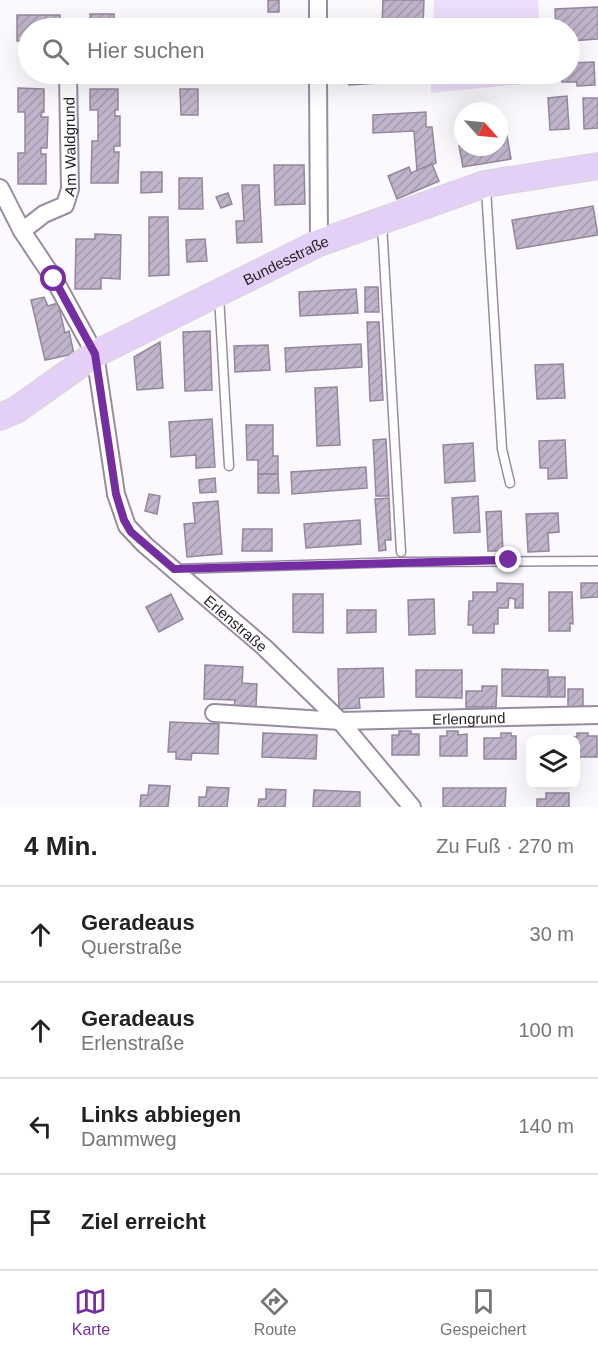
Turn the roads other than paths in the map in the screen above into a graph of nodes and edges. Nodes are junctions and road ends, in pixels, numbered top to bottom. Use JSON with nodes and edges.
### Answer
{"nodes":[{"id":1,"x":318,"y":0,"type":"edge"},
{"id":2,"x":318,"y":18,"type":"edge"},
{"id":3,"x":68,"y":84,"type":"edge"},
{"id":4,"x":318,"y":84,"type":"edge"},
{"id":5,"x":598,"y":166,"type":"edge"},
{"id":6,"x":485,"y":184,"type":"junction"},
{"id":7,"x":0,"y":188,"type":"edge"},
{"id":8,"x":382,"y":221,"type":"junction"},
{"id":9,"x":22,"y":231,"type":"junction"},
{"id":10,"x":319,"y":243,"type":"junction"},
{"id":11,"x":218,"y":293,"type":"junction"},
{"id":12,"x":95,"y":354,"type":"junction"},
{"id":13,"x":0,"y":417,"type":"edge"},
{"id":14,"x":229,"y":466,"type":"dead end"},
{"id":15,"x":510,"y":483,"type":"dead end"},
{"id":16,"x":401,"y":552,"type":"dead end"},
{"id":17,"x":598,"y":561,"type":"edge"},
{"id":18,"x":174,"y":569,"type":"junction"},
{"id":19,"x":214,"y":713,"type":"dead end"},
{"id":20,"x":598,"y":715,"type":"edge"},
{"id":21,"x":340,"y":721,"type":"junction"},
{"id":22,"x":412,"y":807,"type":"edge"}],
"edges":[{"from":1,"to":2,"type":"street"},
{"from":3,"to":9,"type":"street","name":"Am Waldgrund"},
{"from":4,"to":10,"type":"street"},
{"from":5,"to":6,"type":"main road","name":"Bundesstraße"},
{"from":6,"to":8,"type":"main road","name":"Bundesstraße"},
{"from":6,"to":15,"type":"lane"},
{"from":7,"to":9,"type":"street"},
{"from":8,"to":10,"type":"main road","name":"Bundesstraße"},
{"from":8,"to":16,"type":"lane"},
{"from":9,"to":12,"type":"street"},
{"from":10,"to":11,"type":"main road","name":"Bundesstraße"},
{"from":11,"to":12,"type":"main road","name":"Bundesstraße"},
{"from":11,"to":14,"type":"lane"},
{"from":12,"to":13,"type":"main road","name":"Bundesstraße"},
{"from":12,"to":18,"type":"street","name":"Erlenstraße"},
{"from":17,"to":18,"type":"lane"},
{"from":18,"to":21,"type":"street","name":"Erlenstraße"},
{"from":19,"to":21,"type":"street"},
{"from":20,"to":21,"type":"street","name":"Erlengrund"},
{"from":21,"to":22,"type":"street","name":"Erlenstraße"}]}
